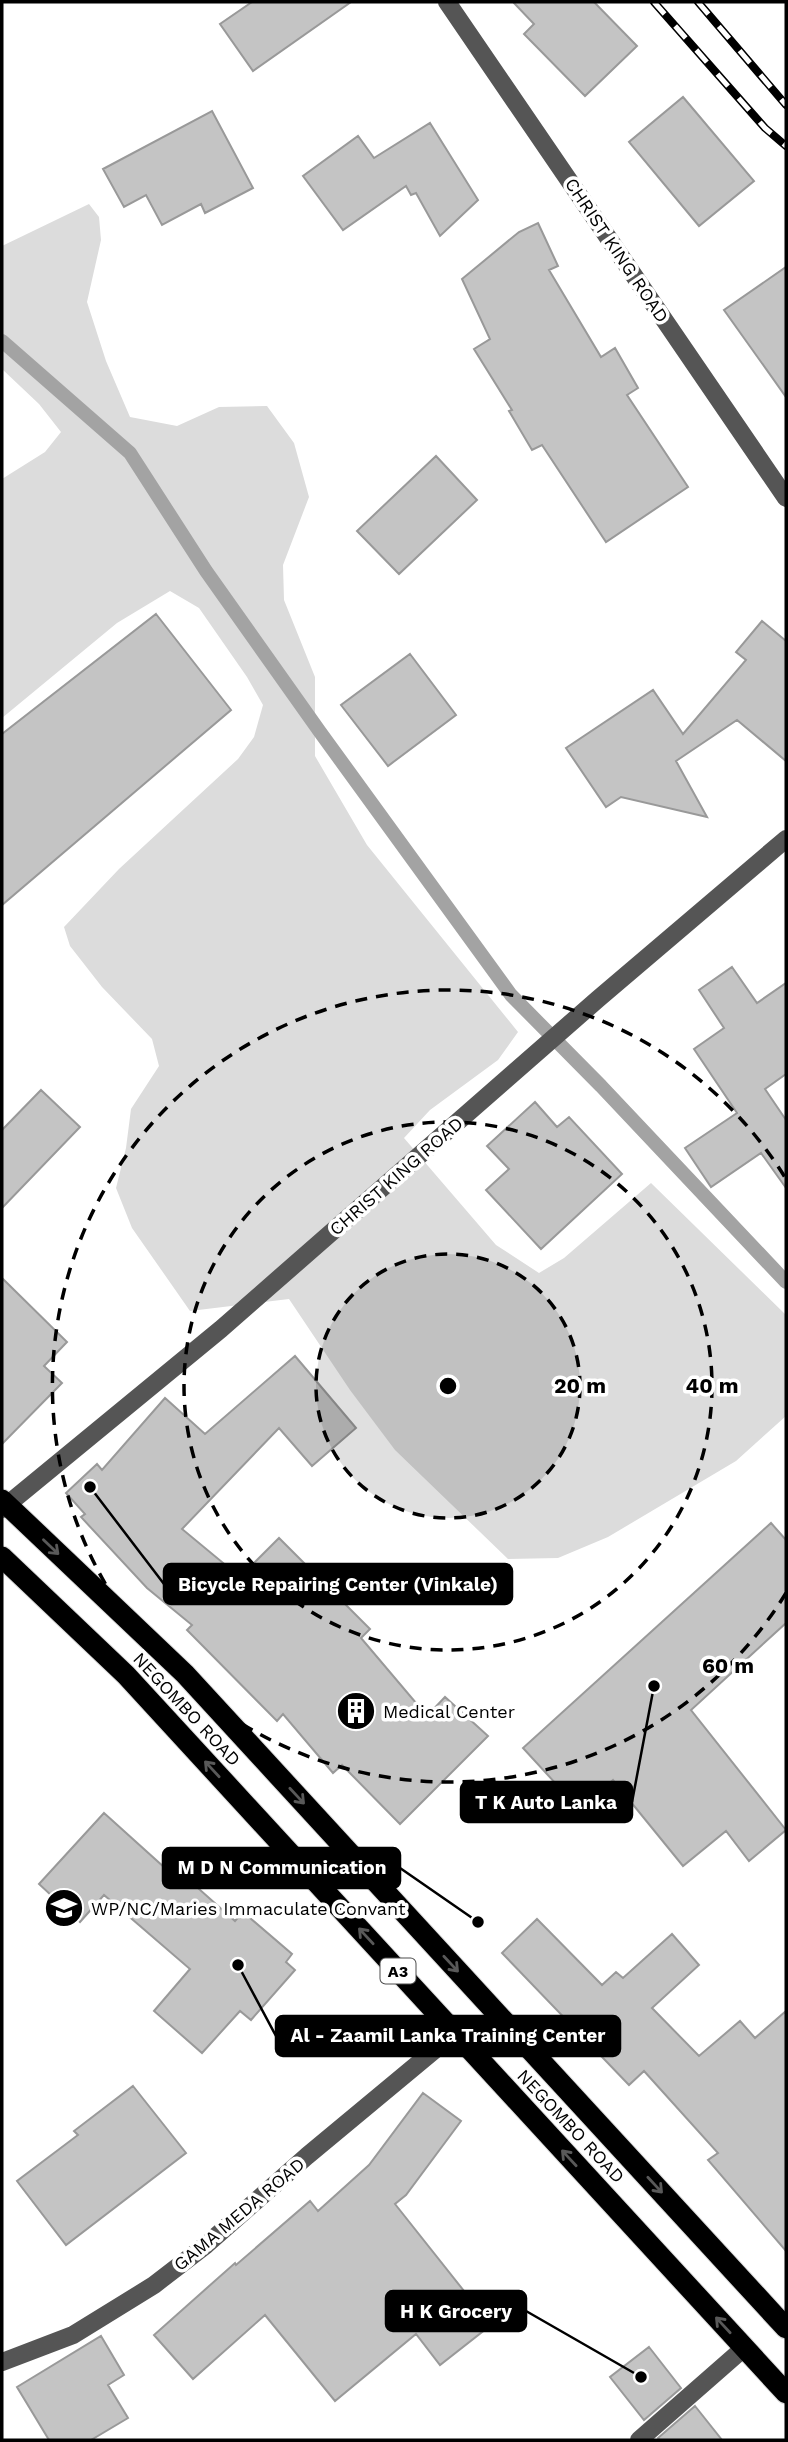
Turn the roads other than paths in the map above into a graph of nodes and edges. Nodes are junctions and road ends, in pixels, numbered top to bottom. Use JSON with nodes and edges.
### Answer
{"nodes":[{"id":1,"x":447,"y":2,"type":"edge"},
{"id":2,"x":786,"y":498,"type":"edge"},
{"id":3,"x":786,"y":839,"type":"edge"},
{"id":4,"x":3,"y":1505,"type":"edge"},
{"id":5,"x":2,"y":1557,"type":"edge"},
{"id":6,"x":455,"y":2033,"type":"junction"},
{"id":7,"x":786,"y":2328,"type":"edge"},
{"id":8,"x":744,"y":2348,"type":"junction"},
{"id":9,"x":2,"y":2362,"type":"edge"},
{"id":10,"x":786,"y":2393,"type":"edge"},
{"id":11,"x":639,"y":2440,"type":"edge"}],
"edges":[{"from":1,"to":2,"type":"street","name":"CHRIST KING ROAD"},
{"from":3,"to":4,"type":"street","name":"CHRIST KING ROAD"},
{"from":4,"to":7,"type":"highway","name":"NEGOMBO ROAD","number":"A3","one_way":true},
{"from":6,"to":5,"type":"highway","name":"NEGOMBO ROAD","number":"A3","one_way":true},
{"from":8,"to":6,"type":"highway","name":"NEGOMBO ROAD","number":"A3","one_way":true},
{"from":6,"to":9,"type":"street","name":"GAMA MEDA ROAD"},
{"from":8,"to":10,"type":"highway","name":"NEGOMBO ROAD","number":"A3"},
{"from":8,"to":11,"type":"street"}]}
